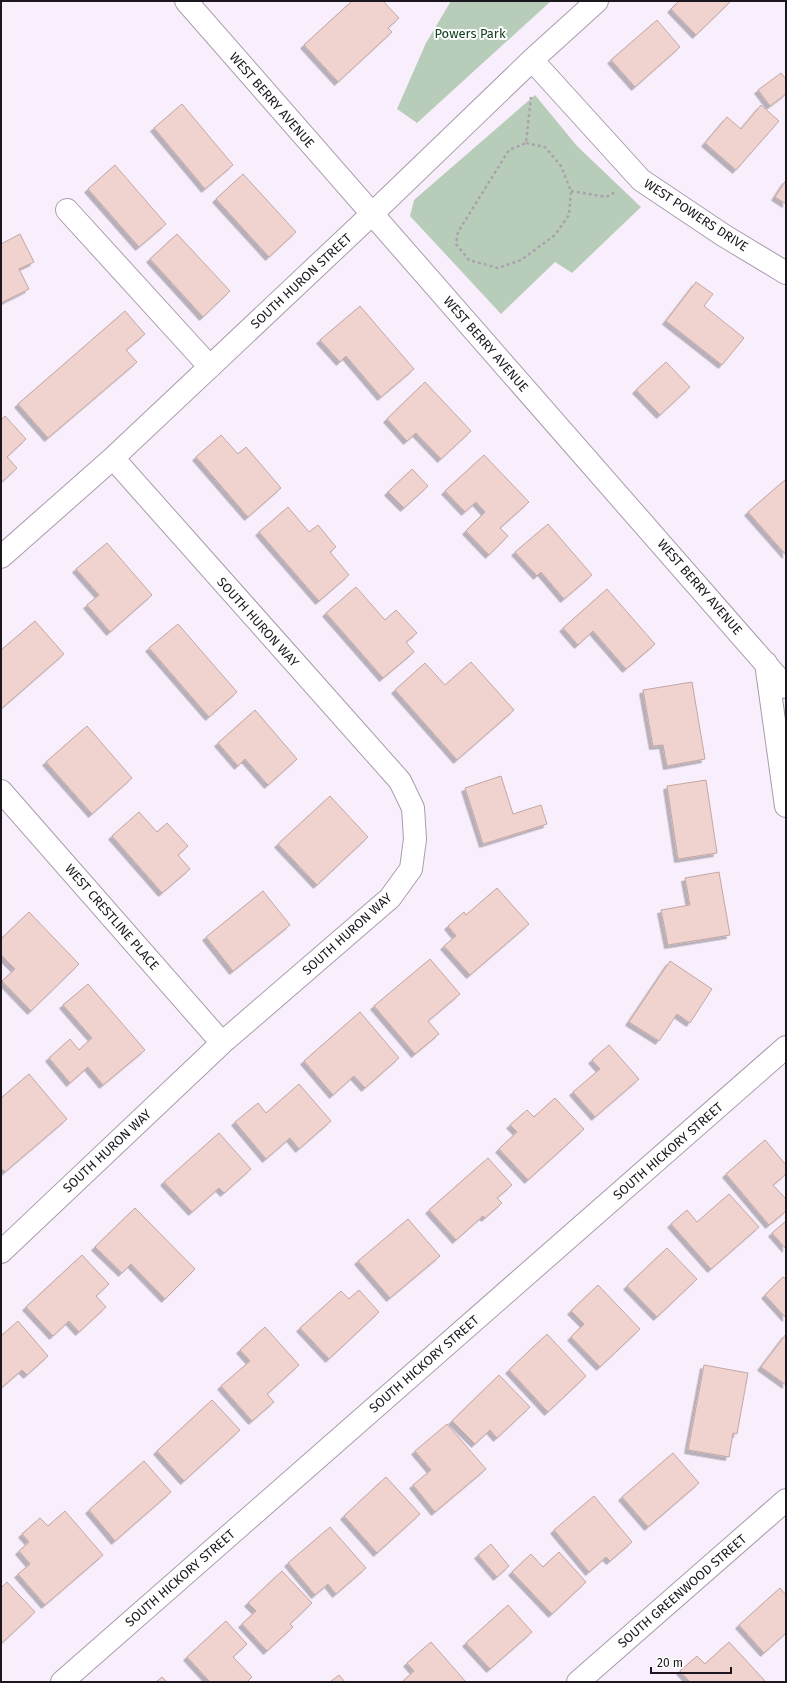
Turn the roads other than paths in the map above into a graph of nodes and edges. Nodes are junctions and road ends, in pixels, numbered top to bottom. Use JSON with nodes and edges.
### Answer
{"nodes":[{"id":1,"x":186,"y":1,"type":"edge"},
{"id":2,"x":597,"y":1,"type":"edge"},
{"id":3,"x":532,"y":60,"type":"junction"},
{"id":4,"x":67,"y":210,"type":"dead end"},
{"id":5,"x":372,"y":214,"type":"junction"},
{"id":6,"x":786,"y":273,"type":"edge"},
{"id":7,"x":210,"y":367,"type":"junction"},
{"id":8,"x":113,"y":458,"type":"junction"},
{"id":9,"x":1,"y":557,"type":"edge"},
{"id":10,"x":766,"y":663,"type":"junction"},
{"id":11,"x":786,"y":687,"type":"edge"},
{"id":12,"x":779,"y":703,"type":"edge"},
{"id":13,"x":1,"y":791,"type":"edge"},
{"id":14,"x":786,"y":806,"type":"edge"},
{"id":15,"x":222,"y":1043,"type":"junction"},
{"id":16,"x":786,"y":1047,"type":"edge"},
{"id":17,"x":1,"y":1252,"type":"edge"},
{"id":18,"x":786,"y":1500,"type":"edge"},
{"id":19,"x":62,"y":1682,"type":"edge"},
{"id":20,"x":578,"y":1682,"type":"edge"}],
"edges":[{"from":1,"to":5,"type":"street","name":"WEST BERRY AVENUE"},
{"from":2,"to":3,"type":"street","name":"SOUTH HURON STREET"},
{"from":3,"to":5,"type":"street","name":"SOUTH HURON STREET"},
{"from":3,"to":6,"type":"street","name":"WEST POWERS DRIVE"},
{"from":4,"to":7,"type":"street"},
{"from":5,"to":7,"type":"street","name":"SOUTH HURON STREET"},
{"from":5,"to":10,"type":"street","name":"WEST BERRY AVENUE"},
{"from":7,"to":8,"type":"street","name":"SOUTH HURON STREET"},
{"from":8,"to":9,"type":"street","name":"SOUTH HURON STREET"},
{"from":8,"to":15,"type":"street","name":"SOUTH HURON WAY"},
{"from":10,"to":11,"type":"street","name":"WEST BERRY AVENUE"},
{"from":10,"to":12,"type":"street"},
{"from":12,"to":14,"type":"street"},
{"from":13,"to":15,"type":"street","name":"WEST CRESTLINE PLACE"},
{"from":15,"to":17,"type":"street","name":"SOUTH HURON WAY"},
{"from":16,"to":19,"type":"street","name":"SOUTH HICKORY STREET"},
{"from":18,"to":20,"type":"street","name":"SOUTH GREENWOOD STREET"}]}
